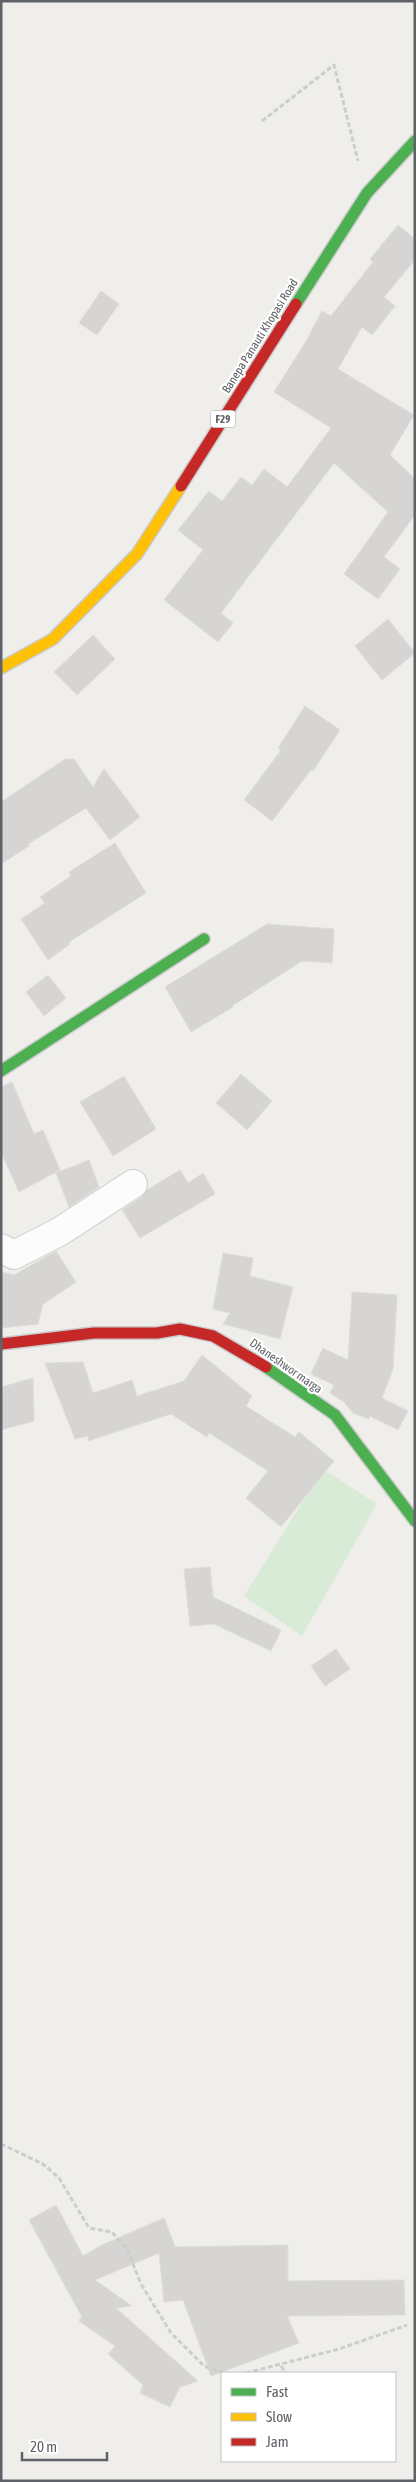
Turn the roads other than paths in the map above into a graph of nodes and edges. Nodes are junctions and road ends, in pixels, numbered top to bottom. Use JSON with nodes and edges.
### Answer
{"nodes":[{"id":1,"x":415,"y":140,"type":"edge"},
{"id":2,"x":1,"y":668,"type":"edge"},
{"id":3,"x":204,"y":939,"type":"dead end"},
{"id":4,"x":1,"y":1071,"type":"edge"},
{"id":5,"x":134,"y":1184,"type":"dead end"},
{"id":6,"x":1,"y":1248,"type":"edge"},
{"id":7,"x":1,"y":1344,"type":"edge"},
{"id":8,"x":415,"y":1521,"type":"edge"}],
"edges":[{"from":1,"to":2,"type":"street","name":"Banepa Panauti Khopasi Road","number":"F29"},
{"from":3,"to":4,"type":"street"},
{"from":5,"to":6,"type":"street"},
{"from":7,"to":8,"type":"street","name":"Dhaneshwor marga"}]}
